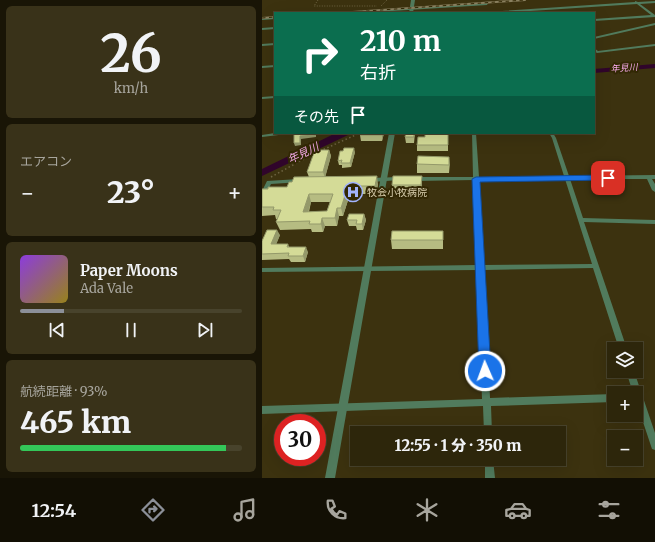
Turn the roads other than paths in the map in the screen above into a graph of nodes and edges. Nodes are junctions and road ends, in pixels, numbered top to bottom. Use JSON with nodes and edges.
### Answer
{"nodes":[{"id":1,"x":414,"y":0,"type":"edge"},
{"id":2,"x":633,"y":0,"type":"edge"},
{"id":3,"x":486,"y":2,"type":"edge"},
{"id":4,"x":655,"y":2,"type":"edge"},
{"id":5,"x":637,"y":3,"type":"junction"},
{"id":6,"x":558,"y":8,"type":"junction"},
{"id":7,"x":412,"y":11,"type":"edge"},
{"id":8,"x":380,"y":12,"type":"edge"},
{"id":9,"x":487,"y":12,"type":"edge"},
{"id":10,"x":501,"y":12,"type":"edge"},
{"id":11,"x":561,"y":12,"type":"edge"},
{"id":12,"x":654,"y":17,"type":"edge"},
{"id":13,"x":274,"y":18,"type":"edge"},
{"id":14,"x":262,"y":19,"type":"edge"},
{"id":15,"x":595,"y":20,"type":"edge"},
{"id":16,"x":655,"y":24,"type":"edge"},
{"id":17,"x":274,"y":28,"type":"edge"},
{"id":18,"x":262,"y":29,"type":"edge"},
{"id":19,"x":595,"y":38,"type":"edge"},
{"id":20,"x":274,"y":44,"type":"edge"},
{"id":21,"x":262,"y":45,"type":"edge"},
{"id":22,"x":655,"y":45,"type":"edge"},
{"id":23,"x":595,"y":50,"type":"edge"},
{"id":24,"x":274,"y":66,"type":"edge"},
{"id":25,"x":262,"y":67,"type":"edge"},
{"id":26,"x":274,"y":97,"type":"edge"},
{"id":27,"x":262,"y":98,"type":"edge"},
{"id":28,"x":279,"y":134,"type":"edge"},
{"id":29,"x":392,"y":134,"type":"edge"},
{"id":30,"x":474,"y":134,"type":"edge"},
{"id":31,"x":552,"y":134,"type":"edge"},
{"id":32,"x":262,"y":136,"type":"edge"},
{"id":33,"x":652,"y":177,"type":"edge"},
{"id":34,"x":568,"y":178,"type":"junction"},
{"id":35,"x":384,"y":179,"type":"junction"},
{"id":36,"x":476,"y":179,"type":"junction"},
{"id":37,"x":361,"y":180,"type":"edge"},
{"id":38,"x":307,"y":181,"type":"edge"},
{"id":39,"x":655,"y":190,"type":"edge"},
{"id":40,"x":262,"y":196,"type":"edge"},
{"id":41,"x":581,"y":220,"type":"junction"},
{"id":42,"x":655,"y":222,"type":"edge"},
{"id":43,"x":596,"y":266,"type":"junction"},
{"id":44,"x":481,"y":267,"type":"junction"},
{"id":45,"x":367,"y":269,"type":"junction"},
{"id":46,"x":262,"y":270,"type":"edge"},
{"id":47,"x":621,"y":342,"type":"edge"},
{"id":48,"x":607,"y":398,"type":"edge"},
{"id":49,"x":486,"y":401,"type":"junction"},
{"id":50,"x":342,"y":408,"type":"junction"},
{"id":51,"x":262,"y":410,"type":"edge"},
{"id":52,"x":643,"y":413,"type":"edge"},
{"id":53,"x":488,"y":426,"type":"edge"},
{"id":54,"x":655,"y":446,"type":"edge"},
{"id":55,"x":489,"y":466,"type":"edge"},
{"id":56,"x":330,"y":478,"type":"edge"},
{"id":57,"x":490,"y":478,"type":"edge"}],
"edges":[{"from":1,"to":7,"type":"street"},
{"from":2,"to":5,"type":"street"},
{"from":3,"to":7,"type":"street"},
{"from":3,"to":9,"type":"street"},
{"from":4,"to":5,"type":"street"},
{"from":5,"to":6,"type":"street"},
{"from":5,"to":12,"type":"street"},
{"from":6,"to":10,"type":"street"},
{"from":6,"to":11,"type":"street"},
{"from":7,"to":8,"type":"street"},
{"from":12,"to":15,"type":"street"},
{"from":13,"to":14,"type":"street"},
{"from":16,"to":19,"type":"street"},
{"from":17,"to":18,"type":"street"},
{"from":20,"to":21,"type":"street"},
{"from":22,"to":23,"type":"street"},
{"from":24,"to":25,"type":"street"},
{"from":26,"to":27,"type":"street"},
{"from":28,"to":32,"type":"street"},
{"from":29,"to":35,"type":"street"},
{"from":30,"to":36,"type":"street"},
{"from":31,"to":34,"type":"street"},
{"from":33,"to":34,"type":"street"},
{"from":33,"to":39,"type":"street"},
{"from":34,"to":36,"type":"street"},
{"from":34,"to":41,"type":"street"},
{"from":35,"to":36,"type":"street"},
{"from":35,"to":37,"type":"street"},
{"from":35,"to":45,"type":"street"},
{"from":36,"to":44,"type":"street"},
{"from":38,"to":40,"type":"street"},
{"from":41,"to":42,"type":"street"},
{"from":41,"to":43,"type":"street"},
{"from":43,"to":44,"type":"street"},
{"from":43,"to":47,"type":"street"},
{"from":44,"to":45,"type":"street"},
{"from":44,"to":49,"type":"street"},
{"from":45,"to":46,"type":"street"},
{"from":45,"to":50,"type":"street"},
{"from":48,"to":49,"type":"street"},
{"from":49,"to":50,"type":"street"},
{"from":49,"to":53,"type":"street"},
{"from":50,"to":51,"type":"street"},
{"from":50,"to":56,"type":"street"},
{"from":52,"to":54,"type":"street"},
{"from":55,"to":57,"type":"street"}]}
